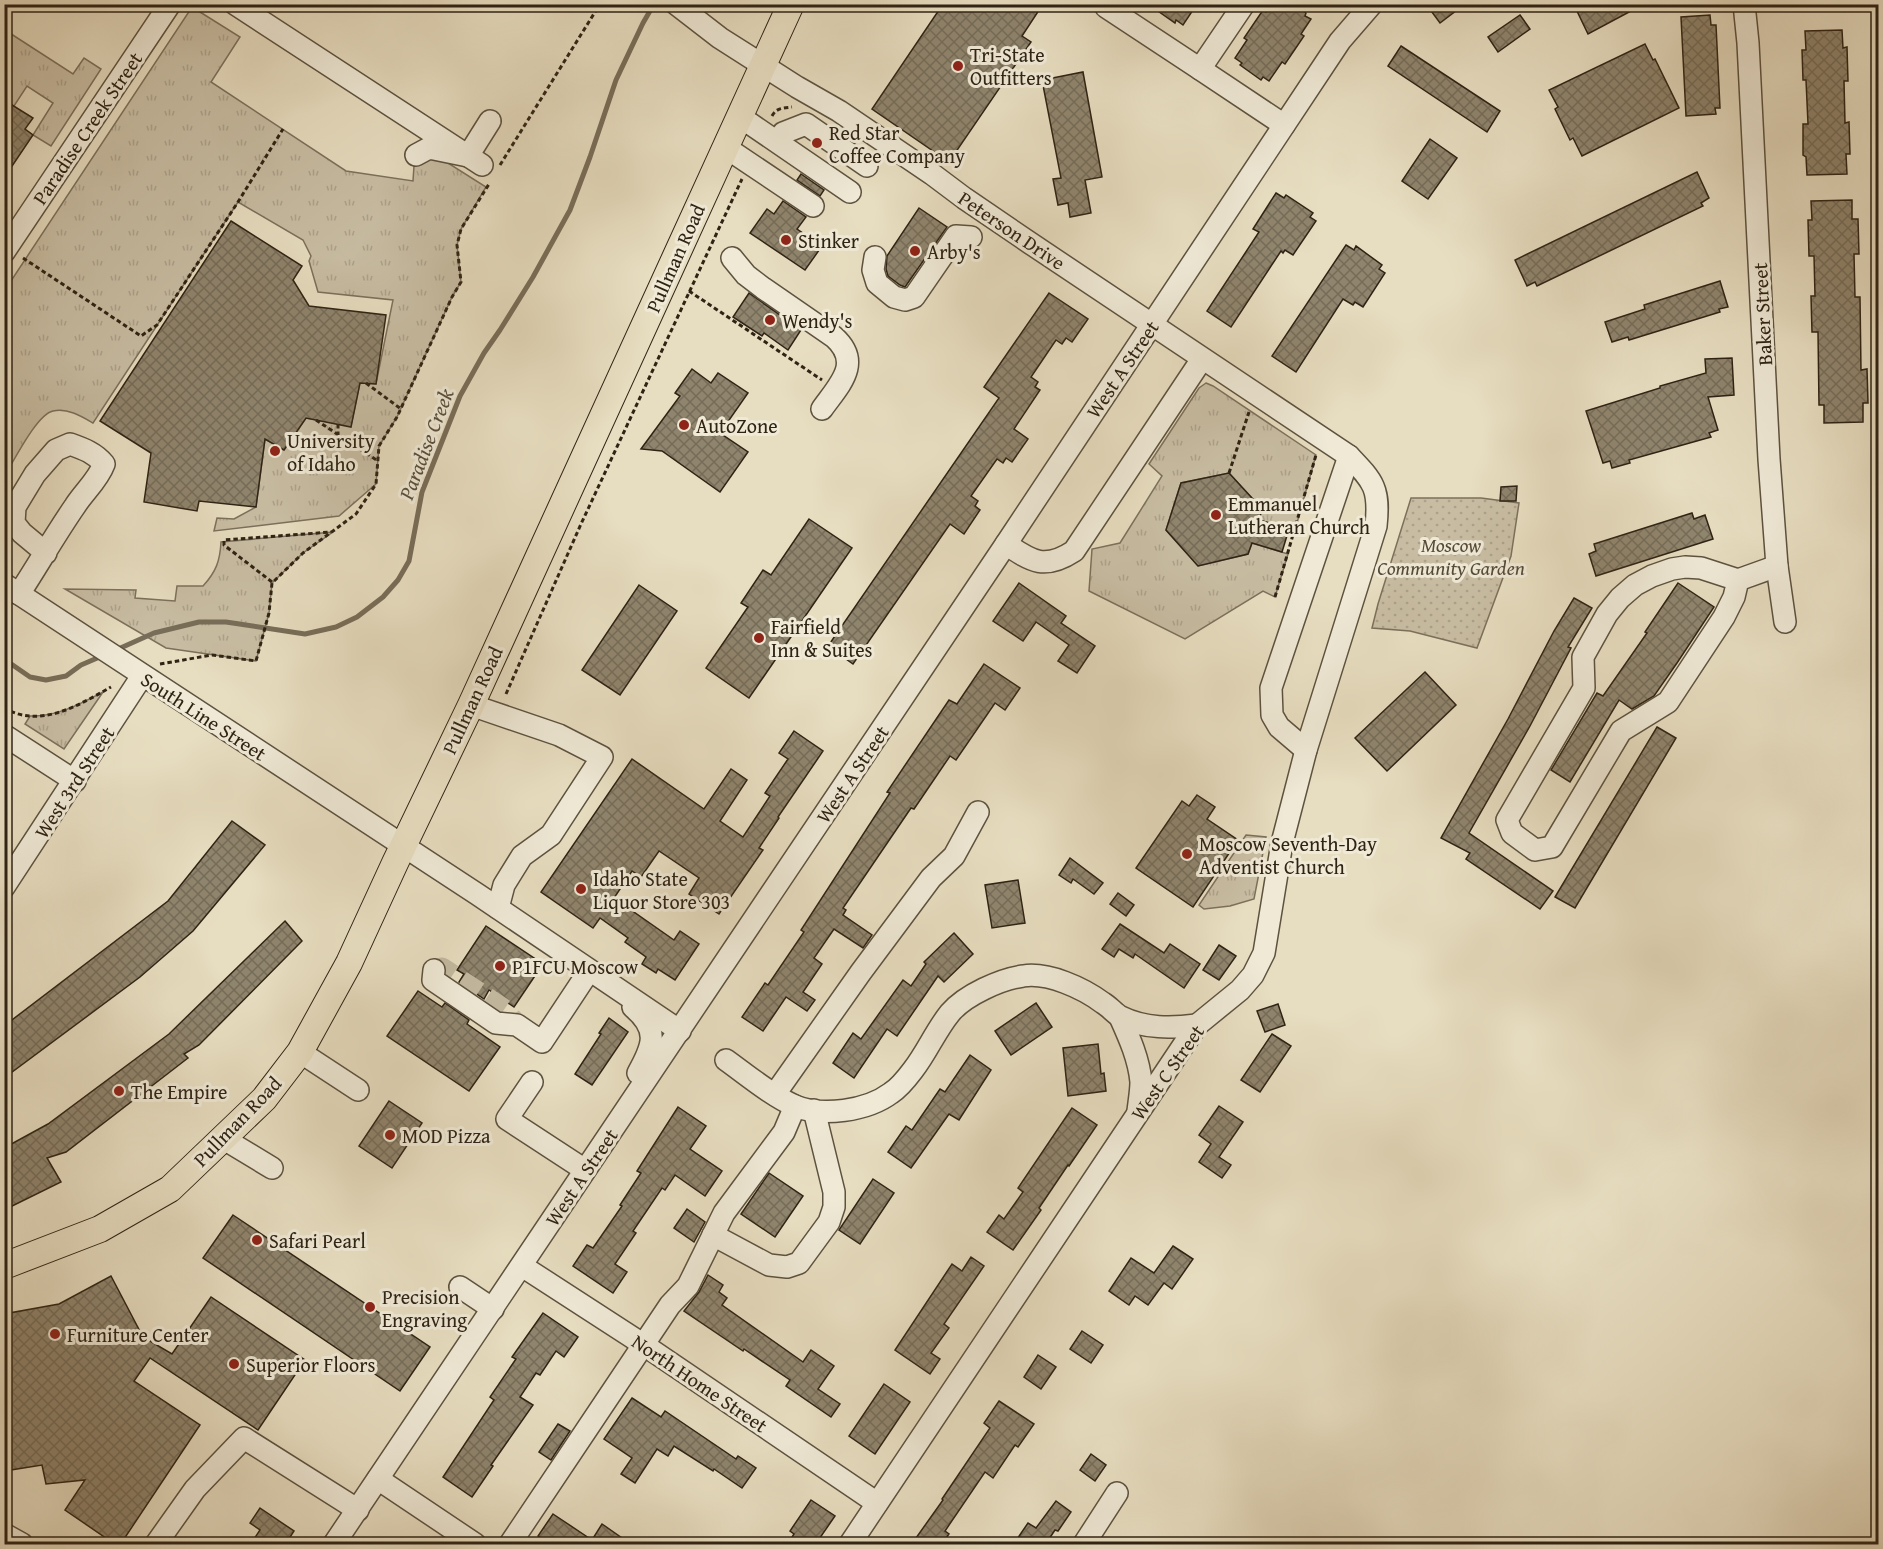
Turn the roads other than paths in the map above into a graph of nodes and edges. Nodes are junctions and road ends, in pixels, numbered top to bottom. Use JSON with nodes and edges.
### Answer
{"nodes":[{"id":1,"x":170,"y":4,"type":"edge"},
{"id":2,"x":235,"y":4,"type":"edge"},
{"id":3,"x":676,"y":4,"type":"edge"},
{"id":4,"x":791,"y":4,"type":"edge"},
{"id":5,"x":1107,"y":4,"type":"edge"},
{"id":6,"x":1244,"y":4,"type":"edge"},
{"id":7,"x":1372,"y":4,"type":"edge"},
{"id":8,"x":1744,"y":4,"type":"edge"},
{"id":9,"x":762,"y":65,"type":"junction"},
{"id":10,"x":1200,"y":69,"type":"junction"},
{"id":11,"x":740,"y":116,"type":"junction"},
{"id":12,"x":490,"y":121,"type":"dead end"},
{"id":13,"x":1284,"y":125,"type":"junction"},
{"id":14,"x":725,"y":147,"type":"junction"},
{"id":15,"x":416,"y":155,"type":"dead end"},
{"id":16,"x":485,"y":167,"type":"junction"},
{"id":17,"x":858,"y":179,"type":"dead end"},
{"id":18,"x":813,"y":206,"type":"dead end"},
{"id":19,"x":971,"y":237,"type":"dead end"},
{"id":20,"x":14,"y":255,"type":"edge"},
{"id":21,"x":875,"y":257,"type":"dead end"},
{"id":22,"x":732,"y":258,"type":"dead end"},
{"id":23,"x":1151,"y":325,"type":"junction"},
{"id":24,"x":1202,"y":359,"type":"junction"},
{"id":25,"x":822,"y":410,"type":"dead end"},
{"id":26,"x":1349,"y":456,"type":"junction"},
{"id":27,"x":1006,"y":544,"type":"junction"},
{"id":28,"x":46,"y":553,"type":"junction"},
{"id":29,"x":1777,"y":566,"type":"junction"},
{"id":30,"x":1738,"y":580,"type":"junction"},
{"id":31,"x":12,"y":589,"type":"edge"},
{"id":32,"x":1785,"y":622,"type":"dead end"},
{"id":33,"x":142,"y":669,"type":"junction"},
{"id":34,"x":471,"y":705,"type":"junction"},
{"id":35,"x":4,"y":735,"type":"edge"},
{"id":36,"x":1306,"y":750,"type":"junction"},
{"id":37,"x":75,"y":781,"type":"junction"},
{"id":38,"x":978,"y":812,"type":"dead end"},
{"id":39,"x":404,"y":846,"type":"junction"},
{"id":40,"x":4,"y":888,"type":"edge"},
{"id":41,"x":498,"y":908,"type":"junction"},
{"id":42,"x":434,"y":970,"type":"dead end"},
{"id":43,"x":595,"y":975,"type":"junction"},
{"id":44,"x":1120,"y":1017,"type":"junction"},
{"id":45,"x":1197,"y":1025,"type":"junction"},
{"id":46,"x":680,"y":1031,"type":"junction"},
{"id":47,"x":300,"y":1052,"type":"junction"},
{"id":48,"x":726,"y":1060,"type":"dead end"},
{"id":49,"x":532,"y":1082,"type":"dead end"},
{"id":50,"x":358,"y":1090,"type":"dead end"},
{"id":51,"x":775,"y":1094,"type":"junction"},
{"id":52,"x":805,"y":1108,"type":"junction"},
{"id":53,"x":1137,"y":1114,"type":"junction"},
{"id":54,"x":224,"y":1139,"type":"junction"},
{"id":55,"x":272,"y":1168,"type":"dead end"},
{"id":56,"x":585,"y":1170,"type":"junction"},
{"id":57,"x":713,"y":1235,"type":"junction"},
{"id":58,"x":4,"y":1266,"type":"edge"},
{"id":59,"x":522,"y":1266,"type":"junction"},
{"id":60,"x":460,"y":1287,"type":"dead end"},
{"id":61,"x":493,"y":1308,"type":"junction"},
{"id":62,"x":644,"y":1345,"type":"junction"},
{"id":63,"x":378,"y":1479,"type":"junction"},
{"id":64,"x":1117,"y":1493,"type":"dead end"},
{"id":65,"x":878,"y":1503,"type":"junction"},
{"id":66,"x":358,"y":1510,"type":"junction"},
{"id":67,"x":4,"y":1534,"type":"edge"},
{"id":68,"x":22,"y":1545,"type":"edge"},
{"id":69,"x":156,"y":1545,"type":"edge"},
{"id":70,"x":334,"y":1545,"type":"edge"},
{"id":71,"x":475,"y":1545,"type":"edge"},
{"id":72,"x":510,"y":1545,"type":"edge"},
{"id":73,"x":850,"y":1545,"type":"edge"},
{"id":74,"x":1084,"y":1545,"type":"edge"}],
"edges":[{"from":1,"to":20,"type":"street","name":"Paradise Creek Street"},
{"from":2,"to":16,"type":"street"},
{"from":3,"to":9,"type":"street","name":"Peterson Drive"},
{"from":4,"to":9,"type":"main road","name":"Pullman Road"},
{"from":5,"to":10,"type":"street"},
{"from":6,"to":10,"type":"street"},
{"from":7,"to":13,"type":"street","name":"West A Street"},
{"from":8,"to":29,"type":"street","name":"Baker Street"},
{"from":9,"to":11,"type":"main road","name":"Pullman Road"},
{"from":9,"to":23,"type":"street","name":"Peterson Drive"},
{"from":10,"to":13,"type":"street"},
{"from":11,"to":14,"type":"main road","name":"Pullman Road"},
{"from":11,"to":17,"type":"street"},
{"from":12,"to":16,"type":"street"},
{"from":13,"to":23,"type":"street","name":"West A Street"},
{"from":14,"to":18,"type":"street"},
{"from":14,"to":34,"type":"main road","name":"Pullman Road"},
{"from":15,"to":16,"type":"street"},
{"from":19,"to":21,"type":"street"},
{"from":22,"to":25,"type":"street"},
{"from":23,"to":24,"type":"street","name":"Peterson Drive"},
{"from":23,"to":27,"type":"street","name":"West A Street"},
{"from":24,"to":26,"type":"street","name":"Peterson Drive"},
{"from":24,"to":27,"type":"street"},
{"from":26,"to":36,"type":"street","name":"West C Street"},
{"from":26,"to":36,"type":"street"},
{"from":27,"to":46,"type":"street","name":"West A Street"},
{"from":28,"to":28,"type":"street"},
{"from":28,"to":31,"type":"street"},
{"from":29,"to":30,"type":"street"},
{"from":29,"to":32,"type":"street","name":"Baker Street"},
{"from":30,"to":30,"type":"street"},
{"from":31,"to":33,"type":"street","name":"South Line Street"},
{"from":33,"to":37,"type":"street","name":"West 3rd Street"},
{"from":33,"to":39,"type":"street","name":"South Line Street"},
{"from":34,"to":39,"type":"main road","name":"Pullman Road"},
{"from":34,"to":41,"type":"street"},
{"from":35,"to":37,"type":"street"},
{"from":36,"to":45,"type":"street","name":"West C Street"},
{"from":37,"to":40,"type":"street","name":"West 3rd Street"},
{"from":38,"to":51,"type":"street"},
{"from":39,"to":41,"type":"street","name":"South Line Street"},
{"from":39,"to":47,"type":"main road","name":"Pullman Road"},
{"from":41,"to":43,"type":"street","name":"South Line Street"},
{"from":42,"to":43,"type":"street"},
{"from":43,"to":46,"type":"street"},
{"from":43,"to":56,"type":"street"},
{"from":44,"to":45,"type":"street"},
{"from":44,"to":52,"type":"street"},
{"from":44,"to":53,"type":"street"},
{"from":45,"to":53,"type":"street","name":"West C Street"},
{"from":46,"to":56,"type":"street","name":"West A Street"},
{"from":47,"to":50,"type":"street"},
{"from":47,"to":54,"type":"main road","name":"Pullman Road"},
{"from":48,"to":51,"type":"street"},
{"from":49,"to":56,"type":"street"},
{"from":51,"to":52,"type":"street"},
{"from":52,"to":57,"type":"street"},
{"from":52,"to":57,"type":"street"},
{"from":53,"to":65,"type":"street","name":"West C Street"},
{"from":54,"to":55,"type":"street"},
{"from":54,"to":58,"type":"main road","name":"Pullman Road"},
{"from":56,"to":59,"type":"street","name":"West A Street"},
{"from":57,"to":62,"type":"street"},
{"from":59,"to":61,"type":"street","name":"West A Street"},
{"from":59,"to":62,"type":"street","name":"North Home Street"},
{"from":60,"to":61,"type":"street"},
{"from":61,"to":63,"type":"street","name":"West A Street"},
{"from":62,"to":65,"type":"street","name":"North Home Street"},
{"from":62,"to":72,"type":"street"},
{"from":63,"to":66,"type":"street","name":"West A Street"},
{"from":63,"to":71,"type":"street"},
{"from":64,"to":74,"type":"street"},
{"from":65,"to":73,"type":"street","name":"West C Street"},
{"from":66,"to":69,"type":"street"},
{"from":66,"to":70,"type":"street","name":"West A Street"},
{"from":67,"to":68,"type":"street"}]}
